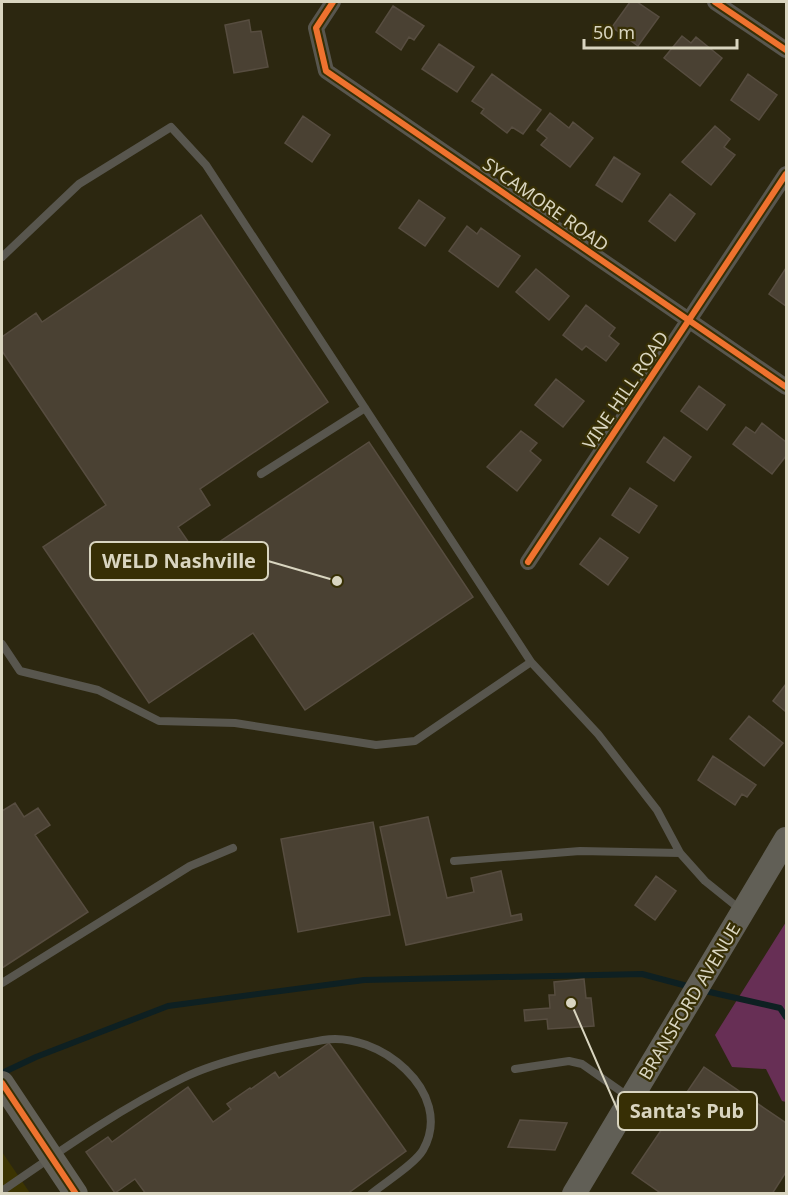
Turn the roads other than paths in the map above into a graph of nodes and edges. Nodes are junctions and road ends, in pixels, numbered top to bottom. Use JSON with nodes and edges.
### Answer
{"nodes":[{"id":1,"x":333,"y":2,"type":"edge"},
{"id":2,"x":715,"y":2,"type":"edge"},
{"id":3,"x":786,"y":50,"type":"edge"},
{"id":4,"x":786,"y":174,"type":"edge"},
{"id":5,"x":2,"y":257,"type":"edge"},
{"id":6,"x":689,"y":321,"type":"junction"},
{"id":7,"x":786,"y":387,"type":"edge"},
{"id":8,"x":364,"y":408,"type":"junction"},
{"id":9,"x":261,"y":474,"type":"dead end"},
{"id":10,"x":528,"y":562,"type":"dead end"},
{"id":11,"x":2,"y":644,"type":"edge"},
{"id":12,"x":531,"y":662,"type":"junction"},
{"id":13,"x":786,"y":840,"type":"edge"},
{"id":14,"x":233,"y":848,"type":"dead end"},
{"id":15,"x":680,"y":853,"type":"junction"},
{"id":16,"x":454,"y":861,"type":"dead end"},
{"id":17,"x":742,"y":912,"type":"junction"},
{"id":18,"x":2,"y":983,"type":"edge"},
{"id":19,"x":514,"y":1069,"type":"dead end"},
{"id":20,"x":2,"y":1083,"type":"edge"},
{"id":21,"x":631,"y":1098,"type":"junction"},
{"id":22,"x":45,"y":1148,"type":"junction"},
{"id":23,"x":2,"y":1191,"type":"edge"},
{"id":24,"x":76,"y":1194,"type":"edge"},
{"id":25,"x":371,"y":1194,"type":"edge"},
{"id":26,"x":574,"y":1194,"type":"edge"}],
"edges":[{"from":1,"to":6,"type":"street","name":"SYCAMORE ROAD"},
{"from":2,"to":3,"type":"street"},
{"from":4,"to":6,"type":"street","name":"VINE HILL ROAD"},
{"from":5,"to":8,"type":"lane"},
{"from":6,"to":7,"type":"street","name":"SYCAMORE ROAD"},
{"from":6,"to":10,"type":"street","name":"VINE HILL ROAD"},
{"from":8,"to":9,"type":"lane"},
{"from":8,"to":12,"type":"lane"},
{"from":11,"to":12,"type":"lane"},
{"from":12,"to":15,"type":"lane"},
{"from":13,"to":17,"type":"main road","name":"BRANSFORD AVENUE"},
{"from":14,"to":18,"type":"lane"},
{"from":15,"to":16,"type":"lane"},
{"from":15,"to":17,"type":"lane"},
{"from":17,"to":21,"type":"main road","name":"BRANSFORD AVENUE"},
{"from":19,"to":21,"type":"lane"},
{"from":20,"to":22,"type":"main road"},
{"from":21,"to":26,"type":"main road","name":"BRANSFORD AVENUE"},
{"from":22,"to":23,"type":"lane"},
{"from":22,"to":24,"type":"main road"},
{"from":22,"to":25,"type":"lane"}]}
